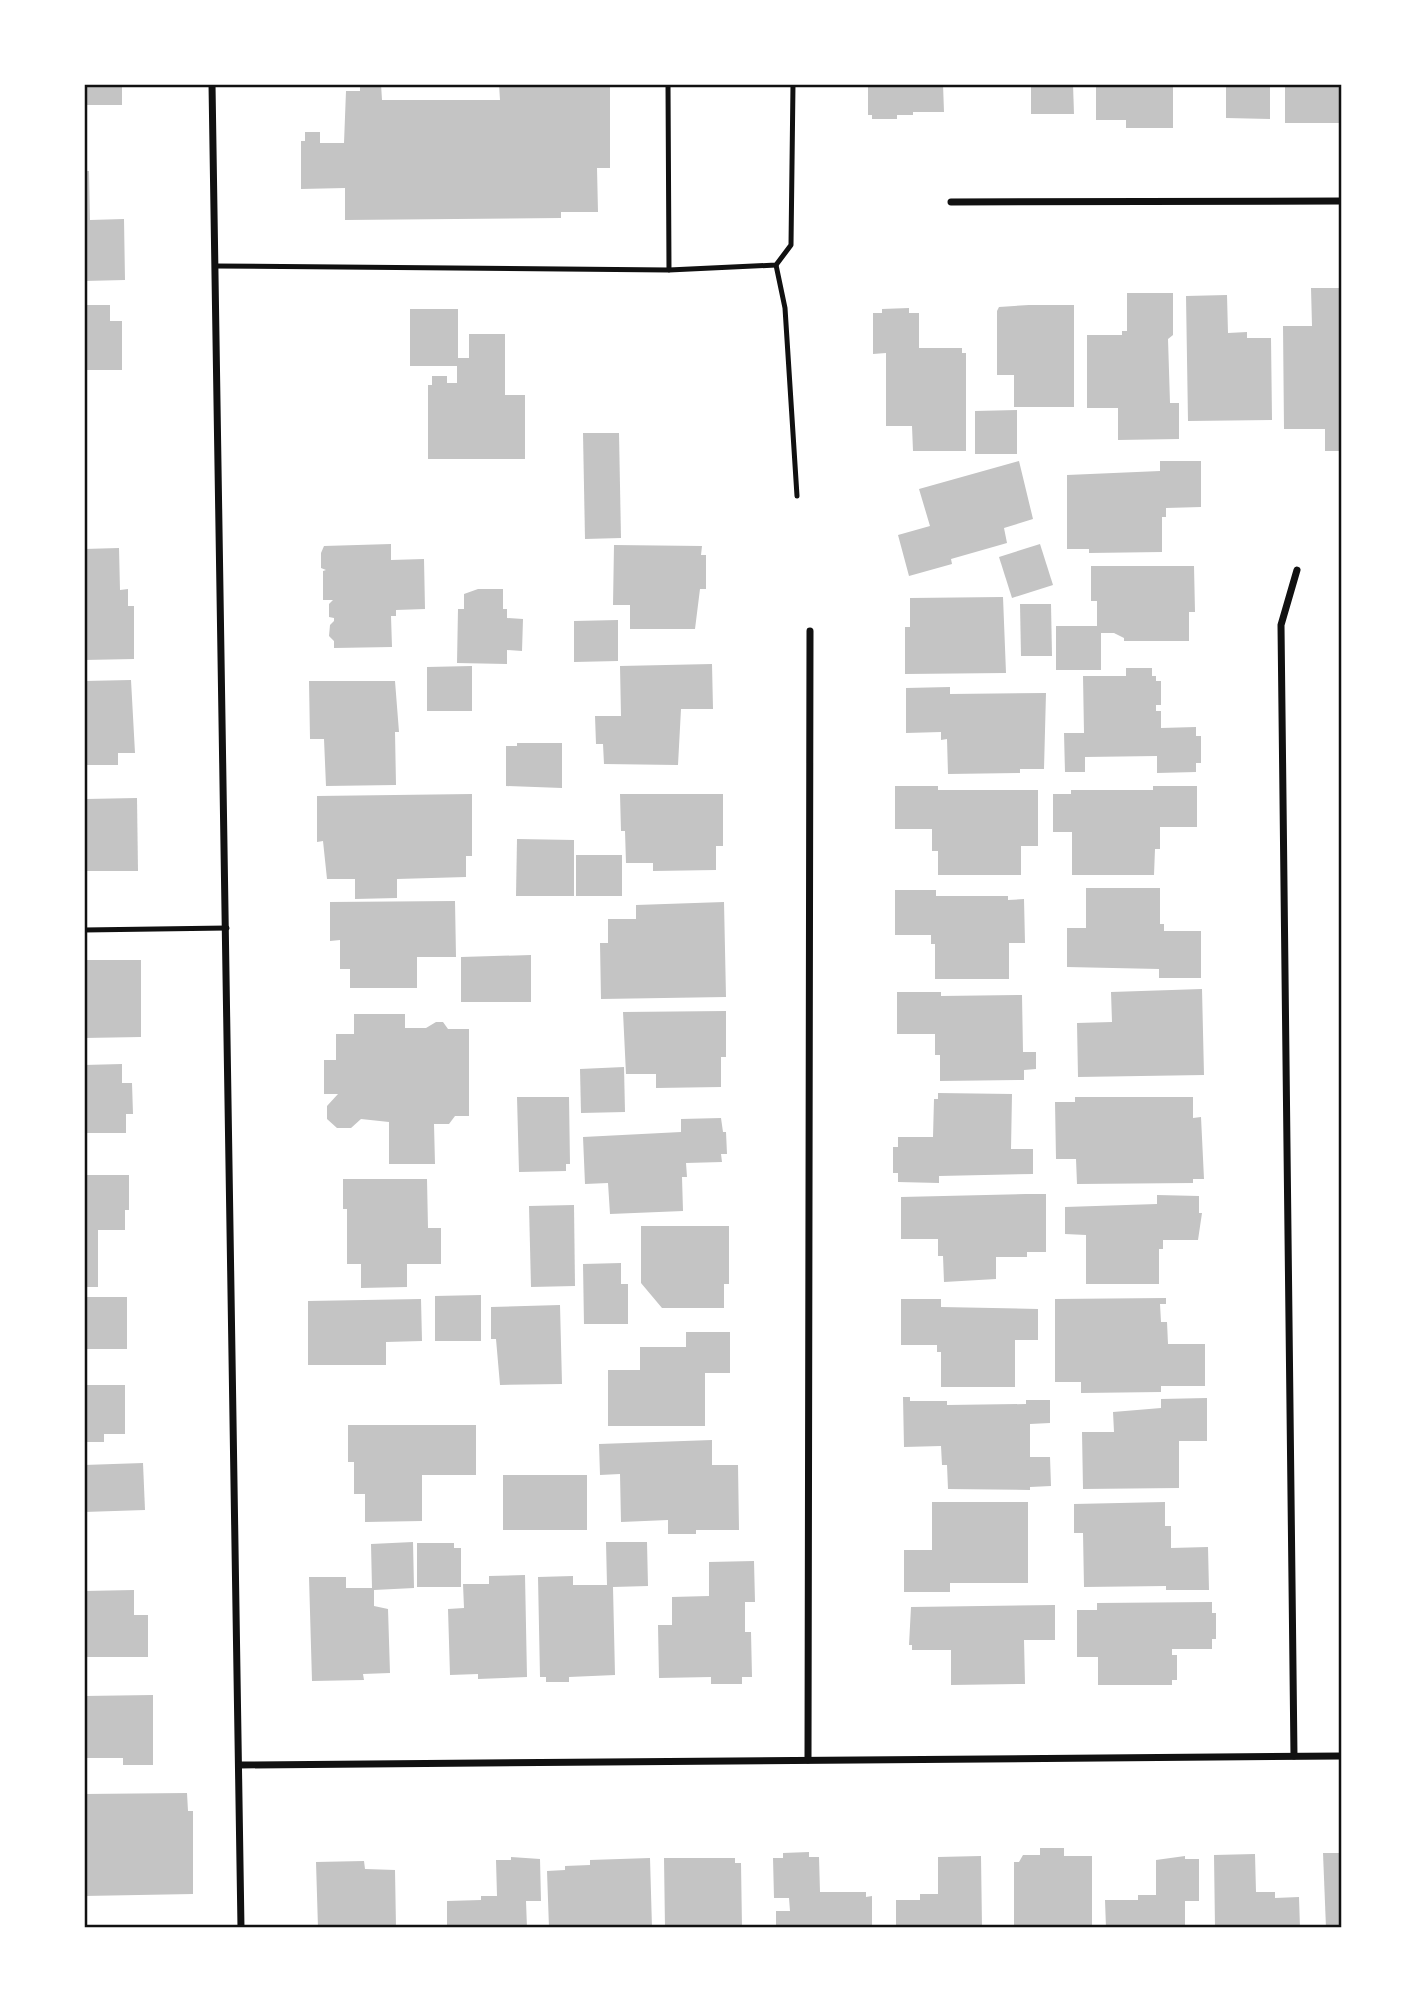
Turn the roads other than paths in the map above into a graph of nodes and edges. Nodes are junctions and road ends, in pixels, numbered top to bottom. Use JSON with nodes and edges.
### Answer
{"nodes":[{"id":1,"x":212,"y":84,"type":"edge"},
{"id":2,"x":668,"y":84,"type":"edge"},
{"id":3,"x":793,"y":84,"type":"edge"},
{"id":4,"x":1342,"y":201,"type":"edge"},
{"id":5,"x":951,"y":202,"type":"dead end"},
{"id":6,"x":215,"y":265,"type":"junction"},
{"id":7,"x":776,"y":265,"type":"junction"},
{"id":8,"x":670,"y":270,"type":"junction"},
{"id":9,"x":797,"y":496,"type":"dead end"},
{"id":10,"x":1297,"y":570,"type":"dead end"},
{"id":11,"x":810,"y":631,"type":"dead end"},
{"id":12,"x":227,"y":928,"type":"junction"},
{"id":13,"x":84,"y":930,"type":"edge"},
{"id":14,"x":1294,"y":1756,"type":"junction"},
{"id":15,"x":1342,"y":1756,"type":"edge"},
{"id":16,"x":808,"y":1760,"type":"junction"},
{"id":17,"x":239,"y":1765,"type":"junction"},
{"id":18,"x":241,"y":1928,"type":"edge"}],
"edges":[{"from":1,"to":6,"type":"street"},
{"from":2,"to":8,"type":"lane"},
{"from":3,"to":7,"type":"lane"},
{"from":4,"to":5,"type":"street"},
{"from":6,"to":8,"type":"lane"},
{"from":6,"to":12,"type":"street"},
{"from":7,"to":8,"type":"lane"},
{"from":7,"to":9,"type":"lane"},
{"from":10,"to":14,"type":"street"},
{"from":11,"to":16,"type":"street"},
{"from":12,"to":13,"type":"lane"},
{"from":12,"to":17,"type":"street"},
{"from":14,"to":15,"type":"street"},
{"from":14,"to":16,"type":"street"},
{"from":16,"to":17,"type":"street"},
{"from":17,"to":18,"type":"street"}]}
